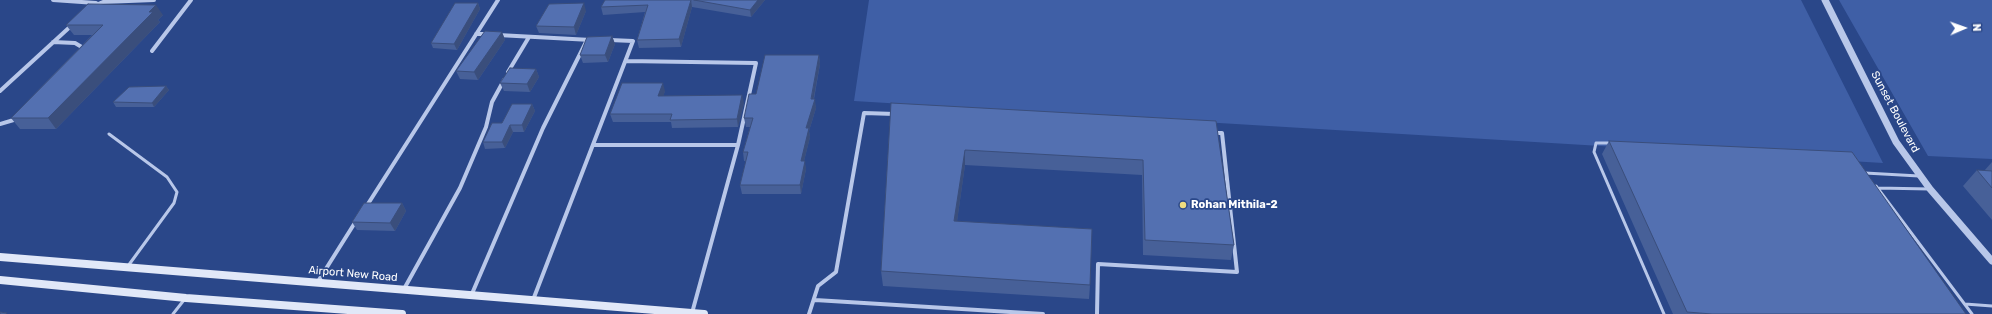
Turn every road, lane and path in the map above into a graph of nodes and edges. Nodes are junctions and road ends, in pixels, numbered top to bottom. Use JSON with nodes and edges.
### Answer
{"nodes":[{"id":1,"x":52,"y":0,"type":"edge"},
{"id":2,"x":154,"y":0,"type":"edge"},
{"id":3,"x":191,"y":0,"type":"edge"},
{"id":4,"x":498,"y":0,"type":"edge"},
{"id":5,"x":1825,"y":0,"type":"edge"},
{"id":6,"x":97,"y":3,"type":"junction"},
{"id":7,"x":85,"y":12,"type":"edge"},
{"id":8,"x":74,"y":22,"type":"edge"},
{"id":9,"x":476,"y":34,"type":"junction"},
{"id":10,"x":529,"y":36,"type":"junction"},
{"id":11,"x":587,"y":40,"type":"junction"},
{"id":12,"x":594,"y":40,"type":"edge"},
{"id":13,"x":602,"y":40,"type":"edge"},
{"id":14,"x":52,"y":42,"type":"junction"},
{"id":15,"x":152,"y":51,"type":"dead end"},
{"id":16,"x":84,"y":54,"type":"edge"},
{"id":17,"x":626,"y":61,"type":"junction"},
{"id":18,"x":0,"y":91,"type":"edge"},
{"id":19,"x":24,"y":115,"type":"edge"},
{"id":20,"x":904,"y":115,"type":"edge"},
{"id":21,"x":0,"y":124,"type":"edge"},
{"id":22,"x":1206,"y":132,"type":"edge"},
{"id":23,"x":109,"y":134,"type":"dead end"},
{"id":24,"x":738,"y":144,"type":"junction"},
{"id":25,"x":1612,"y":144,"type":"edge"},
{"id":26,"x":594,"y":145,"type":"junction"},
{"id":27,"x":1862,"y":168,"type":"edge"},
{"id":28,"x":1866,"y":173,"type":"junction"},
{"id":29,"x":1919,"y":176,"type":"junction"},
{"id":30,"x":1869,"y":178,"type":"edge"},
{"id":31,"x":1873,"y":183,"type":"edge"},
{"id":32,"x":1877,"y":188,"type":"junction"},
{"id":33,"x":1930,"y":189,"type":"junction"},
{"id":34,"x":364,"y":209,"type":"edge"},
{"id":35,"x":360,"y":216,"type":"edge"},
{"id":36,"x":0,"y":257,"type":"edge"},
{"id":37,"x":1992,"y":261,"type":"edge"},
{"id":38,"x":127,"y":268,"type":"junction"},
{"id":39,"x":0,"y":280,"type":"edge"},
{"id":40,"x":317,"y":283,"type":"junction"},
{"id":41,"x":403,"y":290,"type":"junction"},
{"id":42,"x":471,"y":296,"type":"junction"},
{"id":43,"x":186,"y":298,"type":"junction"},
{"id":44,"x":532,"y":300,"type":"junction"},
{"id":45,"x":815,"y":300,"type":"junction"},
{"id":46,"x":1964,"y":304,"type":"junction"},
{"id":47,"x":1992,"y":306,"type":"edge"},
{"id":48,"x":692,"y":313,"type":"edge"},
{"id":49,"x":173,"y":314,"type":"edge"},
{"id":50,"x":402,"y":314,"type":"edge"},
{"id":51,"x":704,"y":314,"type":"edge"},
{"id":52,"x":809,"y":314,"type":"edge"},
{"id":53,"x":1043,"y":314,"type":"edge"},
{"id":54,"x":1097,"y":314,"type":"edge"},
{"id":55,"x":1664,"y":314,"type":"edge"},
{"id":56,"x":1972,"y":314,"type":"edge"}],
"edges":[{"from":1,"to":6,"type":"street"},
{"from":2,"to":6,"type":"street"},
{"from":3,"to":15,"type":"street"},
{"from":4,"to":9,"type":"street"},
{"from":5,"to":29,"type":"street","name":"Sunset Boulevard"},
{"from":6,"to":7,"type":"street"},
{"from":8,"to":14,"type":"street"},
{"from":9,"to":10,"type":"street"},
{"from":9,"to":34,"type":"street"},
{"from":10,"to":11,"type":"street"},
{"from":10,"to":41,"type":"street"},
{"from":11,"to":12,"type":"street"},
{"from":11,"to":42,"type":"street"},
{"from":13,"to":17,"type":"street"},
{"from":14,"to":16,"type":"street"},
{"from":14,"to":18,"type":"street"},
{"from":17,"to":24,"type":"street"},
{"from":17,"to":26,"type":"street"},
{"from":19,"to":21,"type":"street"},
{"from":20,"to":45,"type":"street"},
{"from":22,"to":54,"type":"street"},
{"from":23,"to":38,"type":"lane"},
{"from":24,"to":26,"type":"street"},
{"from":24,"to":48,"type":"street"},
{"from":25,"to":55,"type":"lane"},
{"from":26,"to":44,"type":"street"},
{"from":27,"to":28,"type":"lane"},
{"from":28,"to":29,"type":"lane"},
{"from":28,"to":30,"type":"lane"},
{"from":29,"to":33,"type":"street","name":"Sunset Boulevard"},
{"from":31,"to":32,"type":"lane"},
{"from":32,"to":33,"type":"lane"},
{"from":32,"to":46,"type":"lane"},
{"from":33,"to":37,"type":"street","name":"Sunset Boulevard"},
{"from":35,"to":40,"type":"street"},
{"from":36,"to":38,"type":"main road","name":"Airport New Road"},
{"from":38,"to":40,"type":"main road","name":"Airport New Road"},
{"from":39,"to":43,"type":"main road"},
{"from":40,"to":41,"type":"main road","name":"Airport New Road"},
{"from":41,"to":42,"type":"main road","name":"Airport New Road"},
{"from":42,"to":44,"type":"main road","name":"Airport New Road"},
{"from":43,"to":49,"type":"lane"},
{"from":43,"to":50,"type":"main road"},
{"from":44,"to":48,"type":"main road","name":"Airport New Road"},
{"from":45,"to":52,"type":"street"},
{"from":45,"to":53,"type":"street"},
{"from":46,"to":47,"type":"lane"},
{"from":46,"to":56,"type":"lane"},
{"from":48,"to":51,"type":"main road","name":"Airport New Road"}]}
